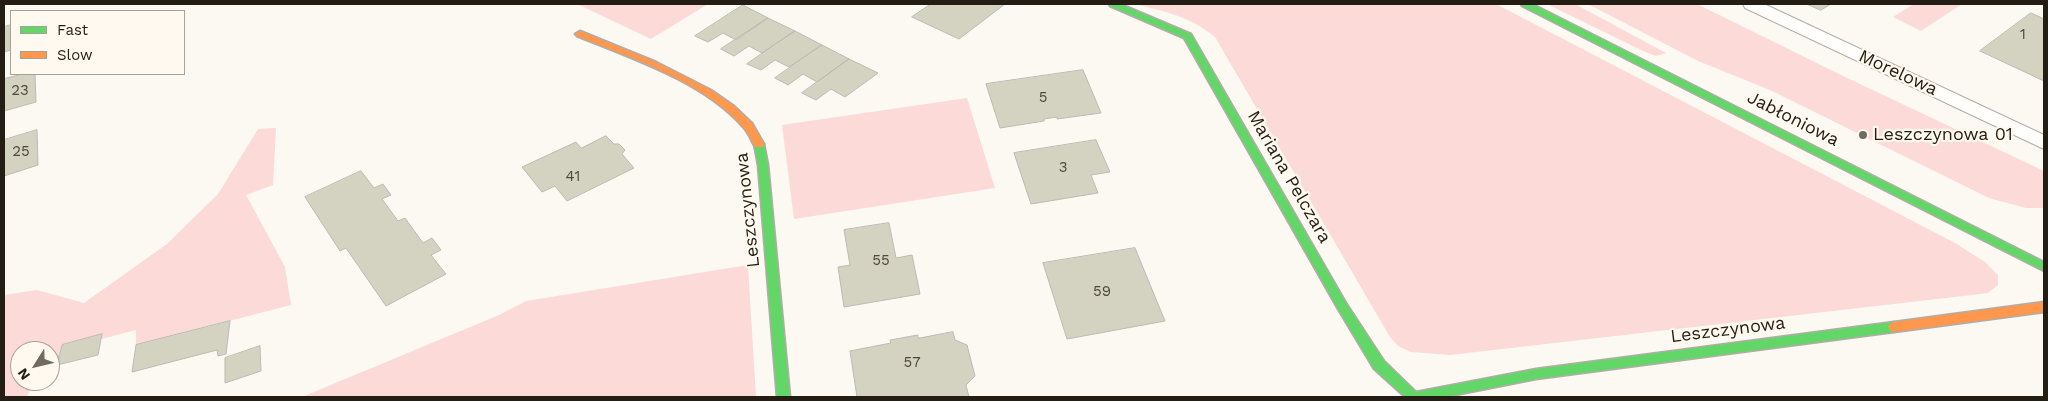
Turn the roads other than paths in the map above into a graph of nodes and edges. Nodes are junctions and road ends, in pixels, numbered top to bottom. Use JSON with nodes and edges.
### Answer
{"nodes":[{"id":1,"x":1112,"y":4,"type":"edge"},
{"id":2,"x":1525,"y":4,"type":"edge"},
{"id":3,"x":1751,"y":4,"type":"edge"},
{"id":4,"x":580,"y":34,"type":"dead end"},
{"id":5,"x":2044,"y":143,"type":"edge"},
{"id":6,"x":2044,"y":267,"type":"edge"},
{"id":7,"x":2044,"y":307,"type":"edge"},
{"id":8,"x":784,"y":397,"type":"edge"},
{"id":9,"x":1413,"y":397,"type":"edge"},
{"id":10,"x":1418,"y":397,"type":"edge"}],
"edges":[{"from":1,"to":9,"type":"street","name":"Mariana Pelczara"},
{"from":2,"to":6,"type":"street","name":"Jabłoniowa"},
{"from":3,"to":5,"type":"lane","name":"Morelowa"},
{"from":4,"to":8,"type":"street","name":"Leszczynowa"},
{"from":7,"to":10,"type":"street","name":"Leszczynowa"}]}
